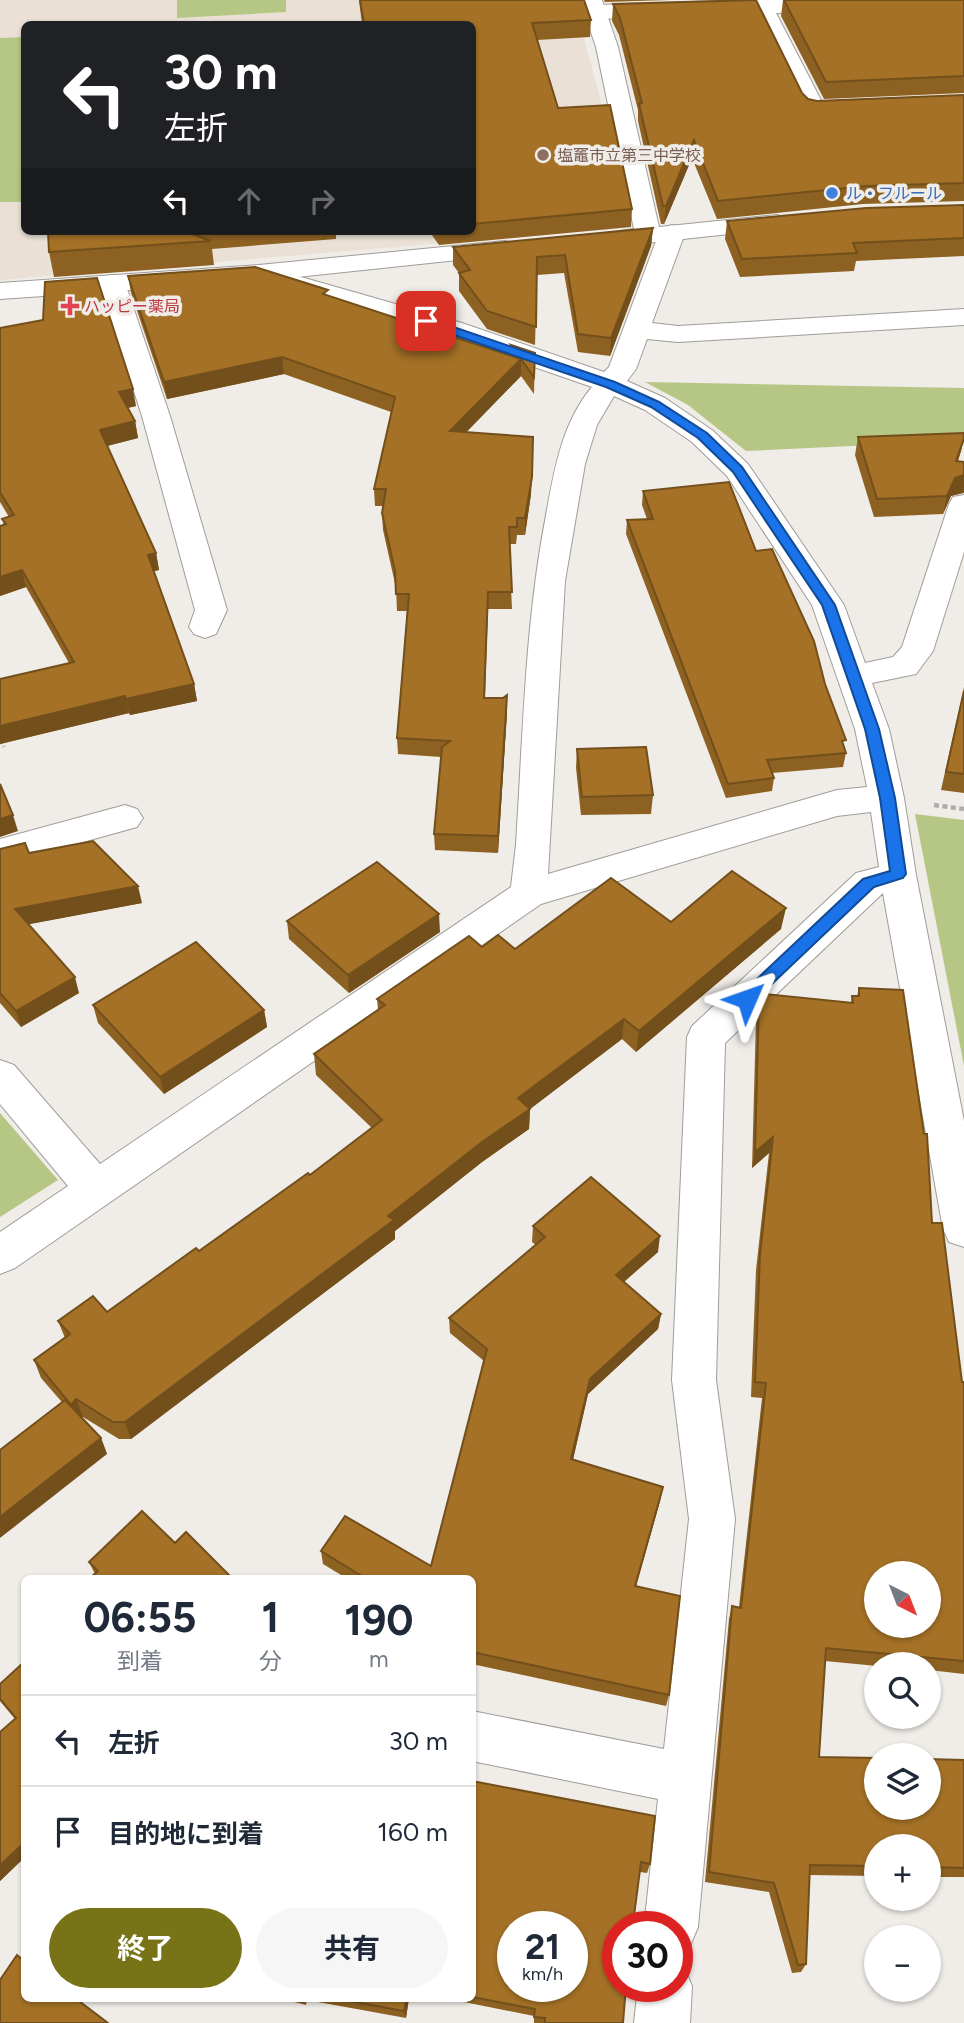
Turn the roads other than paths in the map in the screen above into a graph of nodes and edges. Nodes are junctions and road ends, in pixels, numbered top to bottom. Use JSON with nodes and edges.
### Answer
{"nodes":[{"id":1,"x":761,"y":3,"type":"edge"},
{"id":2,"x":858,"y":3,"type":"edge"},
{"id":3,"x":594,"y":6,"type":"edge"},
{"id":4,"x":882,"y":106,"type":"edge"},
{"id":5,"x":795,"y":222,"type":"edge"},
{"id":6,"x":660,"y":234,"type":"junction"},
{"id":7,"x":578,"y":242,"type":"edge"},
{"id":8,"x":523,"y":247,"type":"edge"},
{"id":9,"x":259,"y":273,"type":"junction"},
{"id":10,"x":113,"y":283,"type":"junction"},
{"id":11,"x":0,"y":290,"type":"edge"},
{"id":12,"x":964,"y":317,"type":"edge"},
{"id":13,"x":636,"y":330,"type":"junction"},
{"id":14,"x":611,"y":384,"type":"junction"},
{"id":15,"x":964,"y":504,"type":"edge"},
{"id":16,"x":205,"y":627,"type":"dead end"},
{"id":17,"x":853,"y":676,"type":"junction"},
{"id":18,"x":887,"y":798,"type":"junction"},
{"id":19,"x":125,"y":818,"type":"dead end"},
{"id":20,"x":0,"y":852,"type":"edge"},
{"id":21,"x":898,"y":874,"type":"junction"},
{"id":22,"x":528,"y":894,"type":"junction"},
{"id":23,"x":0,"y":1076,"type":"edge"},
{"id":24,"x":97,"y":1190,"type":"junction"},
{"id":25,"x":964,"y":1229,"type":"edge"},
{"id":26,"x":0,"y":1255,"type":"edge"},
{"id":27,"x":476,"y":1737,"type":"edge"},
{"id":28,"x":686,"y":1779,"type":"junction"},
{"id":29,"x":673,"y":1911,"type":"edge"},
{"id":30,"x":664,"y":2002,"type":"edge"},
{"id":31,"x":662,"y":2023,"type":"edge"}],
"edges":[{"from":1,"to":2,"type":"street"},
{"from":1,"to":3,"type":"street"},
{"from":1,"to":4,"type":"street"},
{"from":3,"to":6,"type":"street"},
{"from":5,"to":6,"type":"street"},
{"from":6,"to":7,"type":"street"},
{"from":6,"to":13,"type":"street"},
{"from":8,"to":9,"type":"street"},
{"from":9,"to":10,"type":"street"},
{"from":9,"to":14,"type":"street"},
{"from":10,"to":11,"type":"street"},
{"from":10,"to":16,"type":"street"},
{"from":12,"to":13,"type":"street"},
{"from":13,"to":14,"type":"street"},
{"from":14,"to":17,"type":"street"},
{"from":14,"to":22,"type":"street"},
{"from":15,"to":17,"type":"street"},
{"from":17,"to":18,"type":"street"},
{"from":18,"to":21,"type":"street"},
{"from":18,"to":22,"type":"street"},
{"from":19,"to":20,"type":"street"},
{"from":21,"to":25,"type":"street"},
{"from":21,"to":28,"type":"street"},
{"from":22,"to":24,"type":"street"},
{"from":23,"to":24,"type":"street"},
{"from":24,"to":26,"type":"street"},
{"from":27,"to":28,"type":"street"},
{"from":28,"to":29,"type":"street"},
{"from":30,"to":31,"type":"street"}]}
